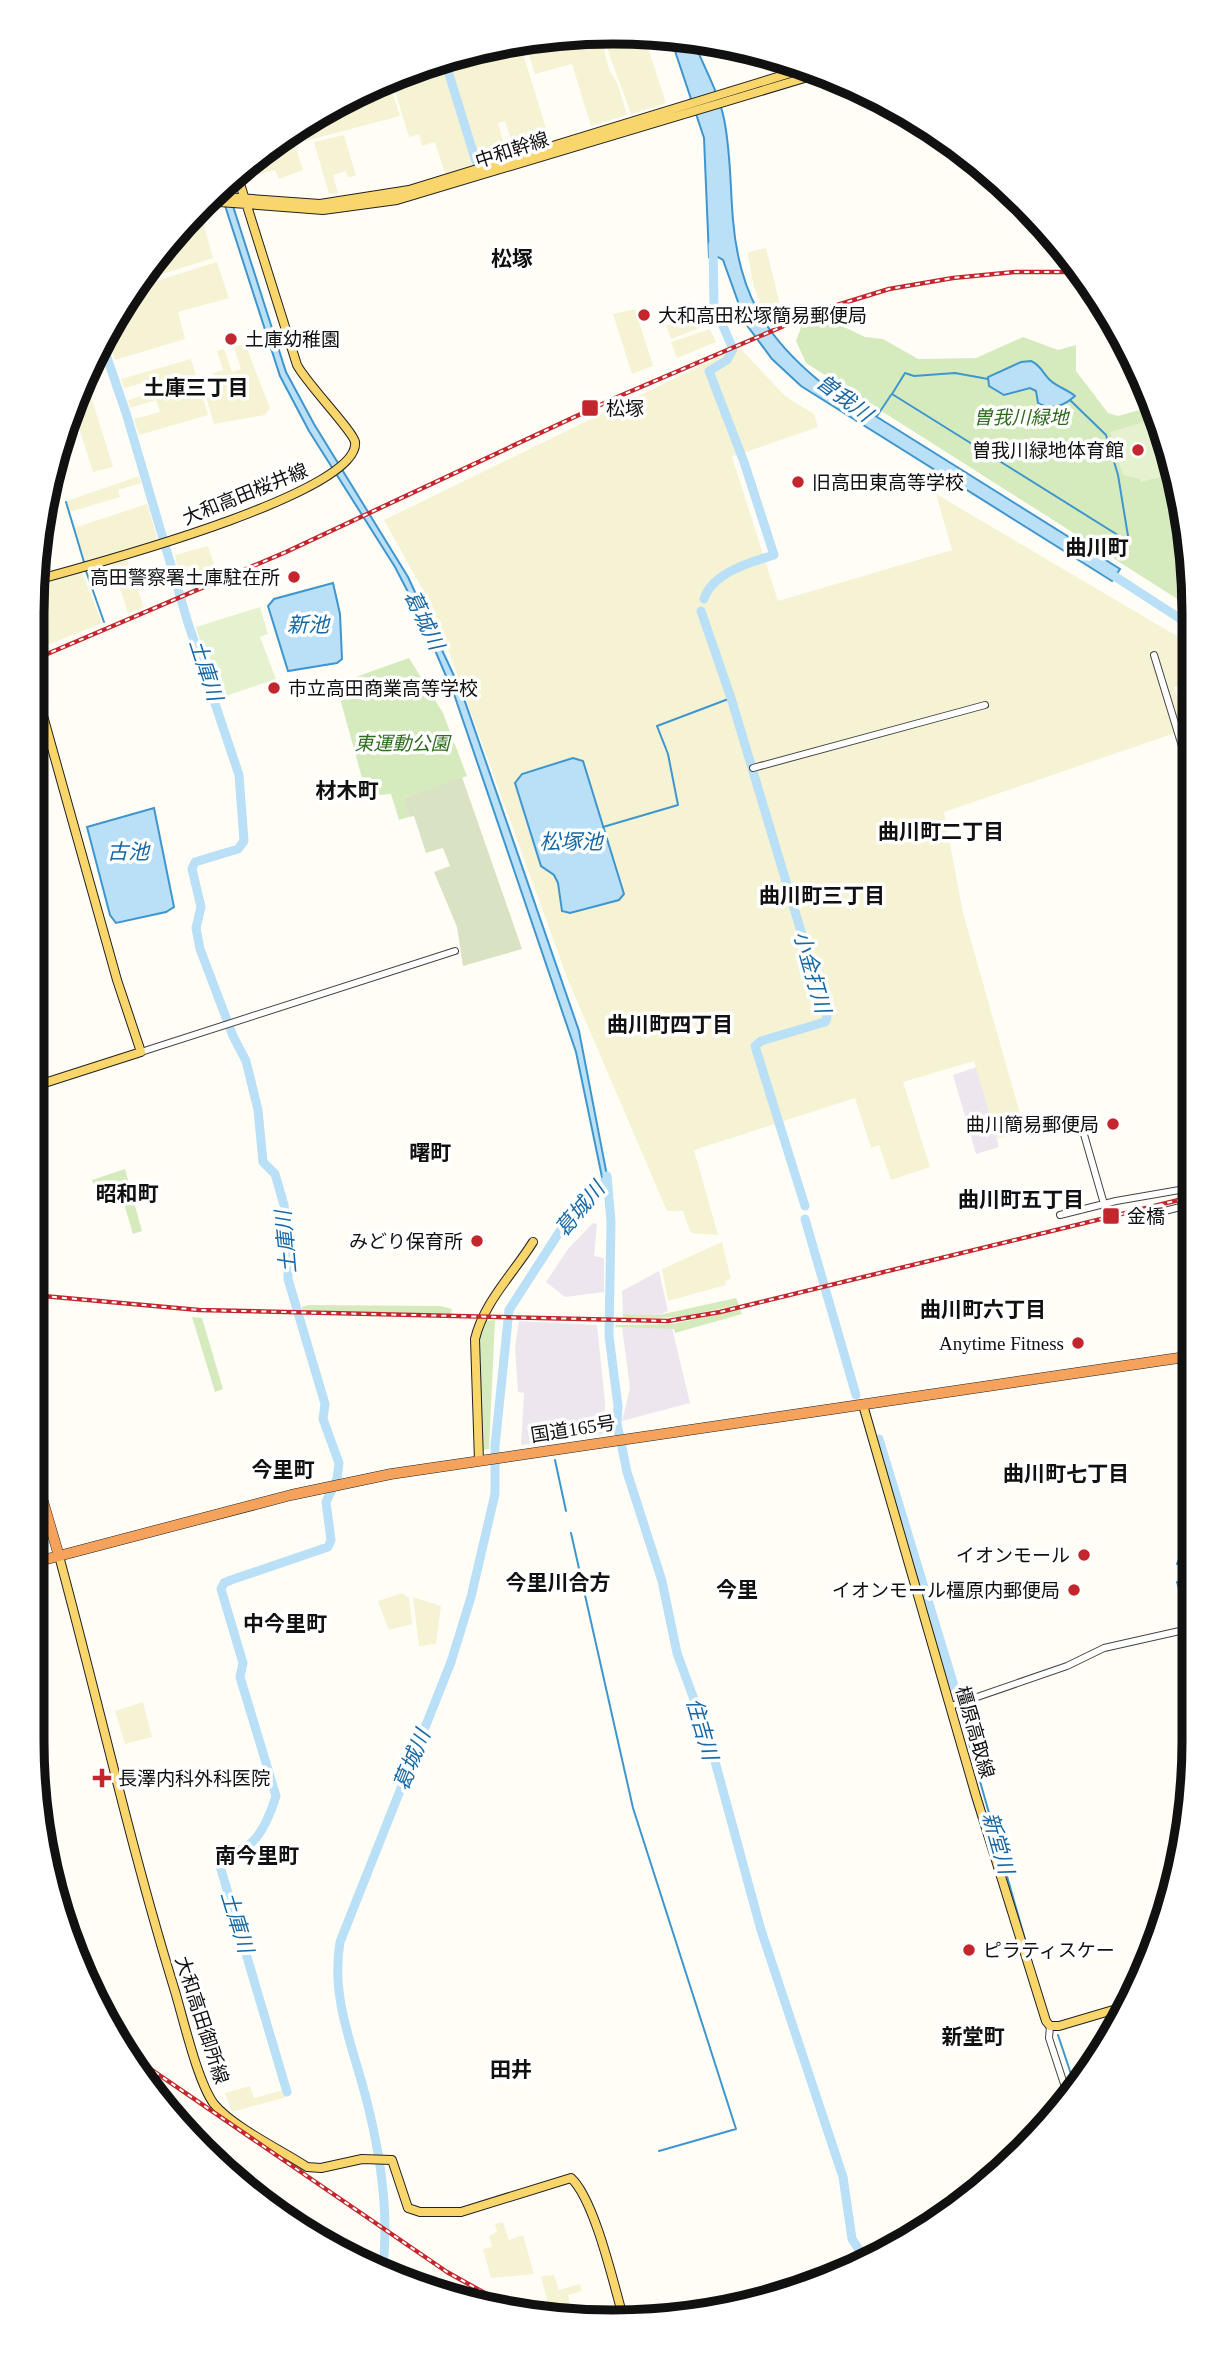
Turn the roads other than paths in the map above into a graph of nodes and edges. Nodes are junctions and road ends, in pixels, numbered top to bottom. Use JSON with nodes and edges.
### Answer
{"nodes":[{"id":1,"x":793,"y":73,"type":"edge"},
{"id":2,"x":804,"y":77,"type":"edge"},
{"id":3,"x":737,"y":93,"type":"junction"},
{"id":4,"x":240,"y":183,"type":"edge"},
{"id":5,"x":221,"y":200,"type":"edge"},
{"id":6,"x":248,"y":203,"type":"junction"},
{"id":7,"x":45,"y":577,"type":"edge"},
{"id":8,"x":1154,"y":655,"type":"dead end"},
{"id":9,"x":985,"y":705,"type":"dead end"},
{"id":10,"x":44,"y":717,"type":"edge"},
{"id":11,"x":1182,"y":746,"type":"edge"},
{"id":12,"x":753,"y":768,"type":"dead end"},
{"id":13,"x":455,"y":951,"type":"dead end"},
{"id":14,"x":141,"y":1052,"type":"junction"},
{"id":15,"x":44,"y":1083,"type":"edge"},
{"id":16,"x":1081,"y":1124,"type":"dead end"},
{"id":17,"x":1182,"y":1190,"type":"edge"},
{"id":18,"x":1104,"y":1204,"type":"junction"},
{"id":19,"x":1182,"y":1206,"type":"edge"},
{"id":20,"x":1149,"y":1214,"type":"dead end"},
{"id":21,"x":1060,"y":1215,"type":"dead end"},
{"id":22,"x":533,"y":1242,"type":"dead end"},
{"id":23,"x":1182,"y":1357,"type":"edge"},
{"id":24,"x":863,"y":1405,"type":"junction"},
{"id":25,"x":482,"y":1460,"type":"junction"},
{"id":26,"x":44,"y":1503,"type":"edge"},
{"id":27,"x":60,"y":1556,"type":"junction"},
{"id":28,"x":44,"y":1560,"type":"edge"},
{"id":29,"x":1182,"y":1630,"type":"edge"},
{"id":30,"x":951,"y":1706,"type":"junction"},
{"id":31,"x":1115,"y":2009,"type":"edge"},
{"id":32,"x":1051,"y":2026,"type":"junction"},
{"id":33,"x":1065,"y":2088,"type":"edge"},
{"id":34,"x":621,"y":2310,"type":"edge"}],
"edges":[{"from":1,"to":3,"type":"main road","name":"中和幹線"},
{"from":2,"to":3,"type":"main road","name":"中和幹線"},
{"from":3,"to":6,"type":"main road","name":"中和幹線"},
{"from":4,"to":6,"type":"main road"},
{"from":5,"to":6,"type":"main road","name":"中和幹線"},
{"from":6,"to":7,"type":"main road","name":"大和高田桜井線"},
{"from":8,"to":11,"type":"street"},
{"from":9,"to":12,"type":"street"},
{"from":10,"to":14,"type":"main road"},
{"from":13,"to":14,"type":"street"},
{"from":14,"to":15,"type":"main road"},
{"from":16,"to":18,"type":"street"},
{"from":17,"to":18,"type":"street"},
{"from":18,"to":21,"type":"street"},
{"from":19,"to":20,"type":"street"},
{"from":22,"to":25,"type":"main road"},
{"from":23,"to":24,"type":"highway","name":"国道165号"},
{"from":24,"to":25,"type":"highway","name":"国道165号"},
{"from":24,"to":30,"type":"main road","name":"橿原高取線"},
{"from":25,"to":27,"type":"highway","name":"国道165号"},
{"from":26,"to":27,"type":"highway"},
{"from":27,"to":28,"type":"highway","name":"国道165号"},
{"from":27,"to":34,"type":"main road","name":"大和高田御所線"},
{"from":29,"to":30,"type":"street"},
{"from":30,"to":32,"type":"main road","name":"橿原高取線"},
{"from":31,"to":32,"type":"main road"},
{"from":32,"to":33,"type":"street"}]}
